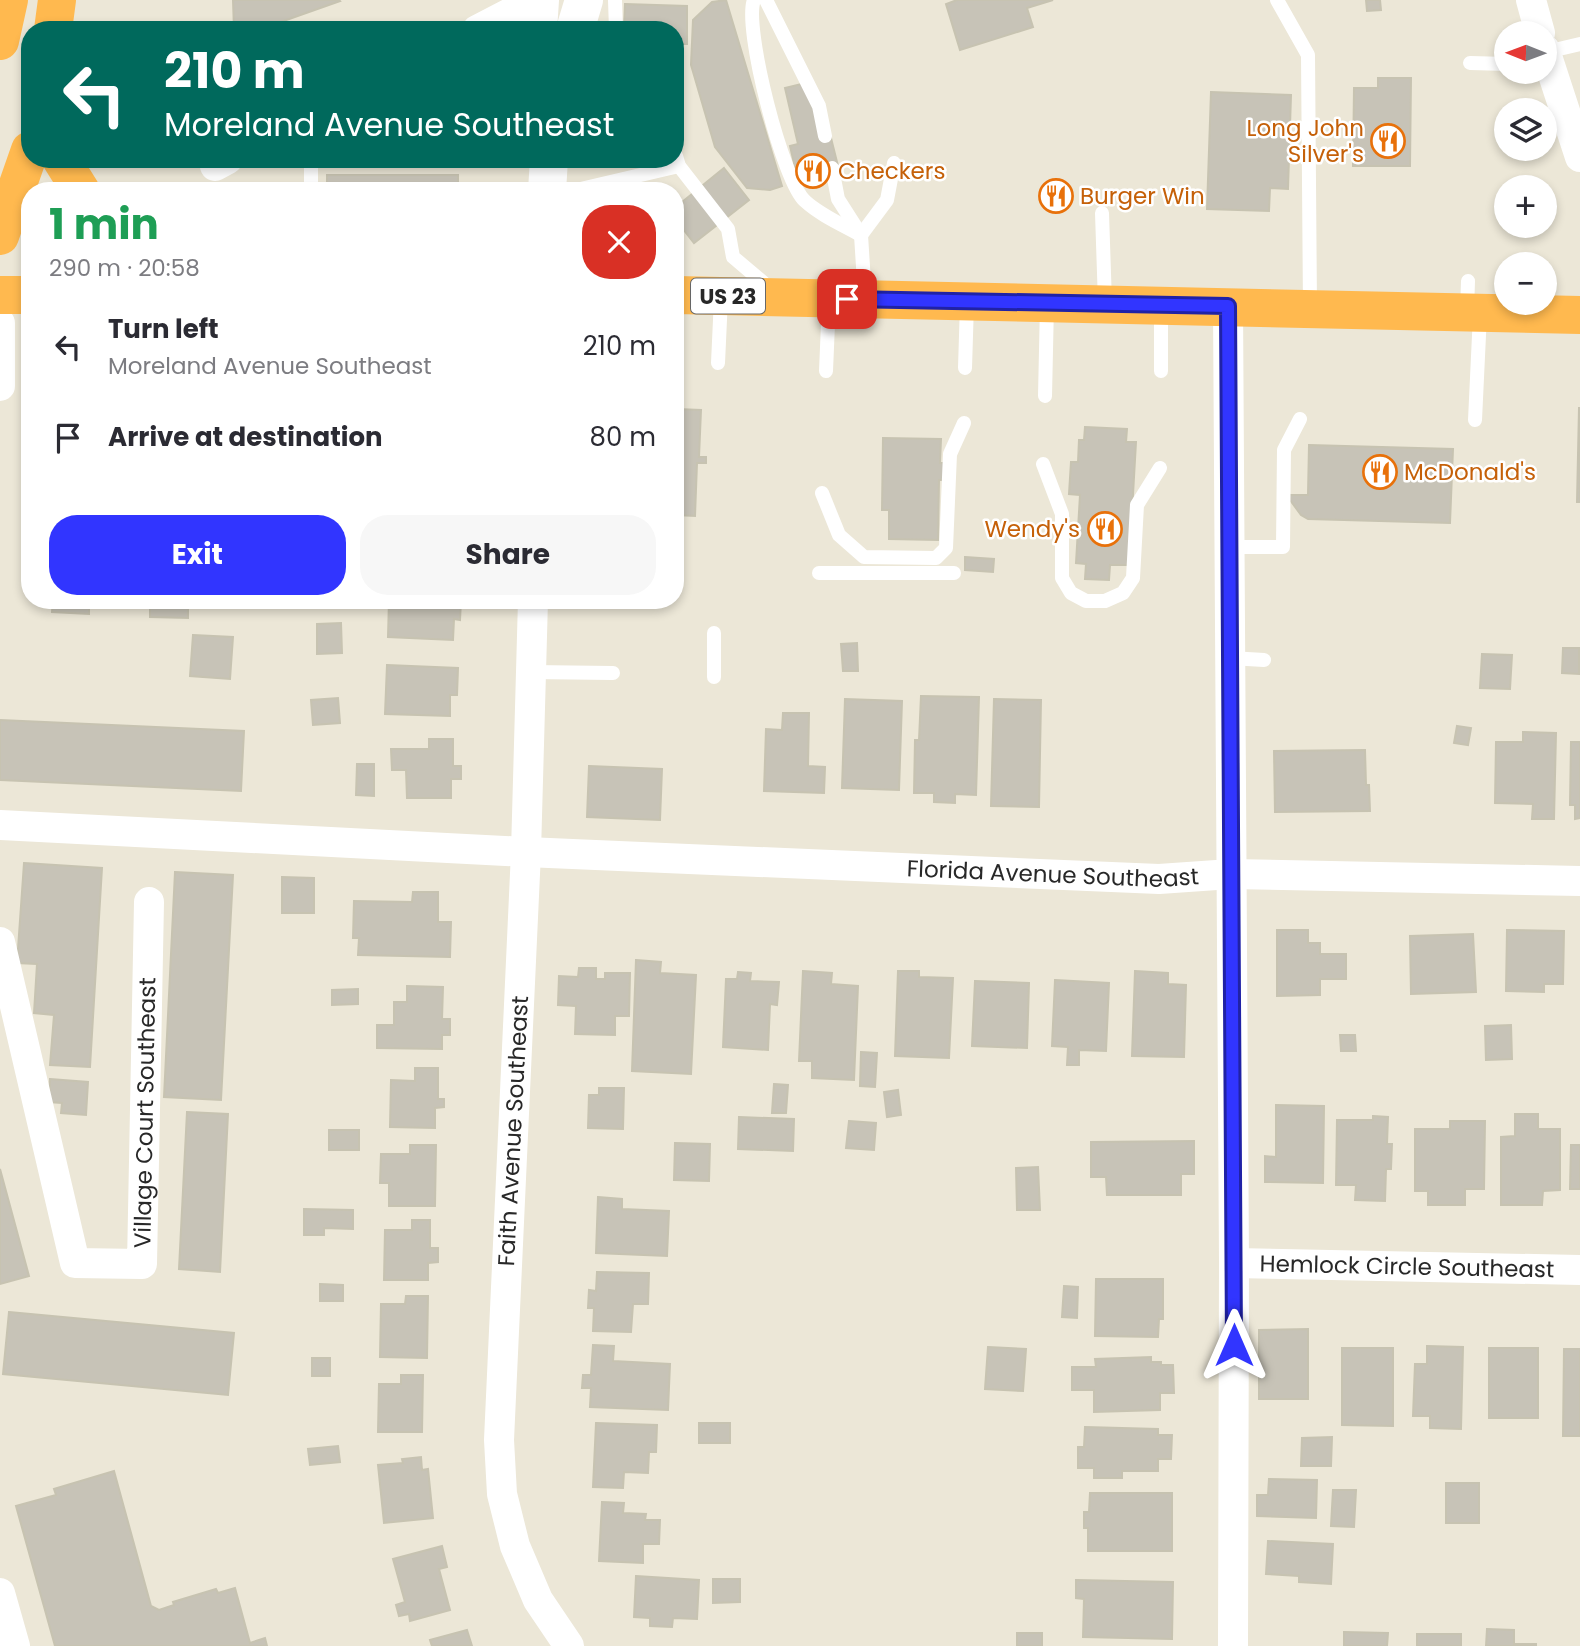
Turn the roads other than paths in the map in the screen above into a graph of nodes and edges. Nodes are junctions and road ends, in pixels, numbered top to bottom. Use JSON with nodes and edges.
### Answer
{"nodes":[{"id":1,"x":9,"y":0,"type":"edge"},
{"id":2,"x":57,"y":0,"type":"edge"},
{"id":3,"x":538,"y":0,"type":"edge"},
{"id":4,"x":584,"y":0,"type":"edge"},
{"id":5,"x":615,"y":0,"type":"edge"},
{"id":6,"x":754,"y":0,"type":"edge"},
{"id":7,"x":766,"y":0,"type":"edge"},
{"id":8,"x":1277,"y":0,"type":"edge"},
{"id":9,"x":1531,"y":0,"type":"edge"},
{"id":10,"x":54,"y":21,"type":"edge"},
{"id":11,"x":495,"y":21,"type":"edge"},
{"id":12,"x":538,"y":21,"type":"edge"},
{"id":13,"x":578,"y":21,"type":"edge"},
{"id":14,"x":616,"y":21,"type":"edge"},
{"id":15,"x":1537,"y":21,"type":"edge"},
{"id":16,"x":0,"y":41,"type":"edge"},
{"id":17,"x":1580,"y":44,"type":"edge"},
{"id":18,"x":1558,"y":53,"type":"edge"},
{"id":19,"x":1470,"y":63,"type":"dead end"},
{"id":20,"x":1494,"y":64,"type":"edge"},
{"id":21,"x":1556,"y":84,"type":"edge"},
{"id":22,"x":825,"y":136,"type":"dead end"},
{"id":23,"x":1580,"y":157,"type":"edge"},
{"id":24,"x":894,"y":163,"type":"dead end"},
{"id":25,"x":24,"y":168,"type":"edge"},
{"id":26,"x":638,"y":168,"type":"edge"},
{"id":27,"x":682,"y":168,"type":"edge"},
{"id":28,"x":832,"y":168,"type":"dead end"},
{"id":29,"x":561,"y":182,"type":"edge"},
{"id":30,"x":1102,"y":213,"type":"dead end"},
{"id":31,"x":861,"y":235,"type":"junction"},
{"id":32,"x":0,"y":236,"type":"edge"},
{"id":33,"x":0,"y":295,"type":"edge"},
{"id":34,"x":21,"y":295,"type":"edge"},
{"id":35,"x":684,"y":295,"type":"edge"},
{"id":36,"x":721,"y":296,"type":"junction"},
{"id":37,"x":781,"y":297,"type":"junction"},
{"id":38,"x":847,"y":299,"type":"junction"},
{"id":39,"x":967,"y":301,"type":"junction"},
{"id":40,"x":1472,"y":302,"type":"junction"},
{"id":41,"x":1047,"y":303,"type":"junction"},
{"id":42,"x":1105,"y":303,"type":"junction"},
{"id":43,"x":1161,"y":305,"type":"junction"},
{"id":44,"x":1228,"y":306,"type":"junction"},
{"id":45,"x":1310,"y":309,"type":"junction"},
{"id":46,"x":1580,"y":316,"type":"edge"},
{"id":47,"x":0,"y":323,"type":"edge"},
{"id":48,"x":718,"y":363,"type":"dead end"},
{"id":49,"x":965,"y":368,"type":"dead end"},
{"id":50,"x":826,"y":371,"type":"dead end"},
{"id":51,"x":1161,"y":371,"type":"dead end"},
{"id":52,"x":0,"y":386,"type":"edge"},
{"id":53,"x":1045,"y":396,"type":"dead end"},
{"id":54,"x":1300,"y":419,"type":"dead end"},
{"id":55,"x":1475,"y":420,"type":"dead end"},
{"id":56,"x":964,"y":423,"type":"dead end"},
{"id":57,"x":1043,"y":464,"type":"dead end"},
{"id":58,"x":1160,"y":468,"type":"dead end"},
{"id":59,"x":822,"y":493,"type":"dead end"},
{"id":60,"x":1230,"y":547,"type":"junction"},
{"id":61,"x":819,"y":572,"type":"dead end"},
{"id":62,"x":954,"y":573,"type":"dead end"},
{"id":63,"x":533,"y":609,"type":"edge"},
{"id":64,"x":714,"y":633,"type":"dead end"},
{"id":65,"x":1230,"y":658,"type":"junction"},
{"id":66,"x":1264,"y":660,"type":"dead end"},
{"id":67,"x":531,"y":672,"type":"junction"},
{"id":68,"x":613,"y":673,"type":"dead end"},
{"id":69,"x":715,"y":677,"type":"dead end"},
{"id":70,"x":0,"y":825,"type":"edge"},
{"id":71,"x":526,"y":852,"type":"junction"},
{"id":72,"x":1231,"y":874,"type":"junction"},
{"id":73,"x":1580,"y":881,"type":"edge"},
{"id":74,"x":149,"y":902,"type":"dead end"},
{"id":75,"x":0,"y":942,"type":"edge"},
{"id":76,"x":1234,"y":1263,"type":"junction"},
{"id":77,"x":1580,"y":1270,"type":"edge"},
{"id":78,"x":0,"y":1592,"type":"edge"},
{"id":79,"x":15,"y":1646,"type":"edge"},
{"id":80,"x":569,"y":1646,"type":"edge"},
{"id":81,"x":1233,"y":1646,"type":"edge"}],
"edges":[{"from":1,"to":16,"type":"highway"},
{"from":2,"to":10,"type":"highway"},
{"from":3,"to":11,"type":"street"},
{"from":3,"to":12,"type":"street"},
{"from":4,"to":13,"type":"street"},
{"from":5,"to":14,"type":"lane"},
{"from":6,"to":31,"type":"lane"},
{"from":7,"to":22,"type":"lane"},
{"from":8,"to":45,"type":"lane"},
{"from":9,"to":15,"type":"street"},
{"from":17,"to":18,"type":"lane"},
{"from":19,"to":20,"type":"lane"},
{"from":21,"to":23,"type":"street"},
{"from":24,"to":31,"type":"lane"},
{"from":25,"to":32,"type":"highway"},
{"from":26,"to":29,"type":"lane"},
{"from":27,"to":37,"type":"lane"},
{"from":28,"to":31,"type":"lane"},
{"from":30,"to":42,"type":"lane"},
{"from":31,"to":38,"type":"lane"},
{"from":33,"to":34,"type":"highway"},
{"from":35,"to":36,"type":"highway","number":"US 23"},
{"from":36,"to":37,"type":"highway","number":"US 23"},
{"from":36,"to":48,"type":"lane"},
{"from":37,"to":38,"type":"highway","number":"US 23"},
{"from":38,"to":39,"type":"highway","number":"US 23"},
{"from":38,"to":50,"type":"lane"},
{"from":39,"to":41,"type":"highway","number":"US 23"},
{"from":39,"to":49,"type":"lane"},
{"from":40,"to":45,"type":"highway","number":"US 23"},
{"from":40,"to":46,"type":"highway","number":"US 23"},
{"from":40,"to":55,"type":"lane"},
{"from":41,"to":42,"type":"highway","number":"US 23"},
{"from":41,"to":53,"type":"lane"},
{"from":42,"to":43,"type":"highway","number":"US 23"},
{"from":43,"to":44,"type":"highway","number":"US 23"},
{"from":43,"to":51,"type":"lane"},
{"from":44,"to":45,"type":"highway","number":"US 23"},
{"from":44,"to":60,"type":"street"},
{"from":47,"to":52,"type":"street"},
{"from":54,"to":60,"type":"lane"},
{"from":56,"to":59,"type":"lane"},
{"from":57,"to":58,"type":"lane"},
{"from":60,"to":65,"type":"street"},
{"from":61,"to":62,"type":"lane"},
{"from":63,"to":67,"type":"street","name":"Faith Avenue Southeast"},
{"from":64,"to":69,"type":"lane"},
{"from":65,"to":66,"type":"lane"},
{"from":65,"to":72,"type":"street"},
{"from":67,"to":68,"type":"lane"},
{"from":67,"to":71,"type":"street","name":"Faith Avenue Southeast"},
{"from":70,"to":71,"type":"street"},
{"from":71,"to":72,"type":"street","name":"Florida Avenue Southeast"},
{"from":71,"to":80,"type":"street","name":"Faith Avenue Southeast"},
{"from":72,"to":73,"type":"street","name":"Florida Avenue Southeast"},
{"from":72,"to":76,"type":"street"},
{"from":74,"to":75,"type":"street","name":"Village Court Southeast"},
{"from":76,"to":77,"type":"street","name":"Hemlock Circle Southeast"},
{"from":76,"to":81,"type":"street"},
{"from":78,"to":79,"type":"street"}]}
